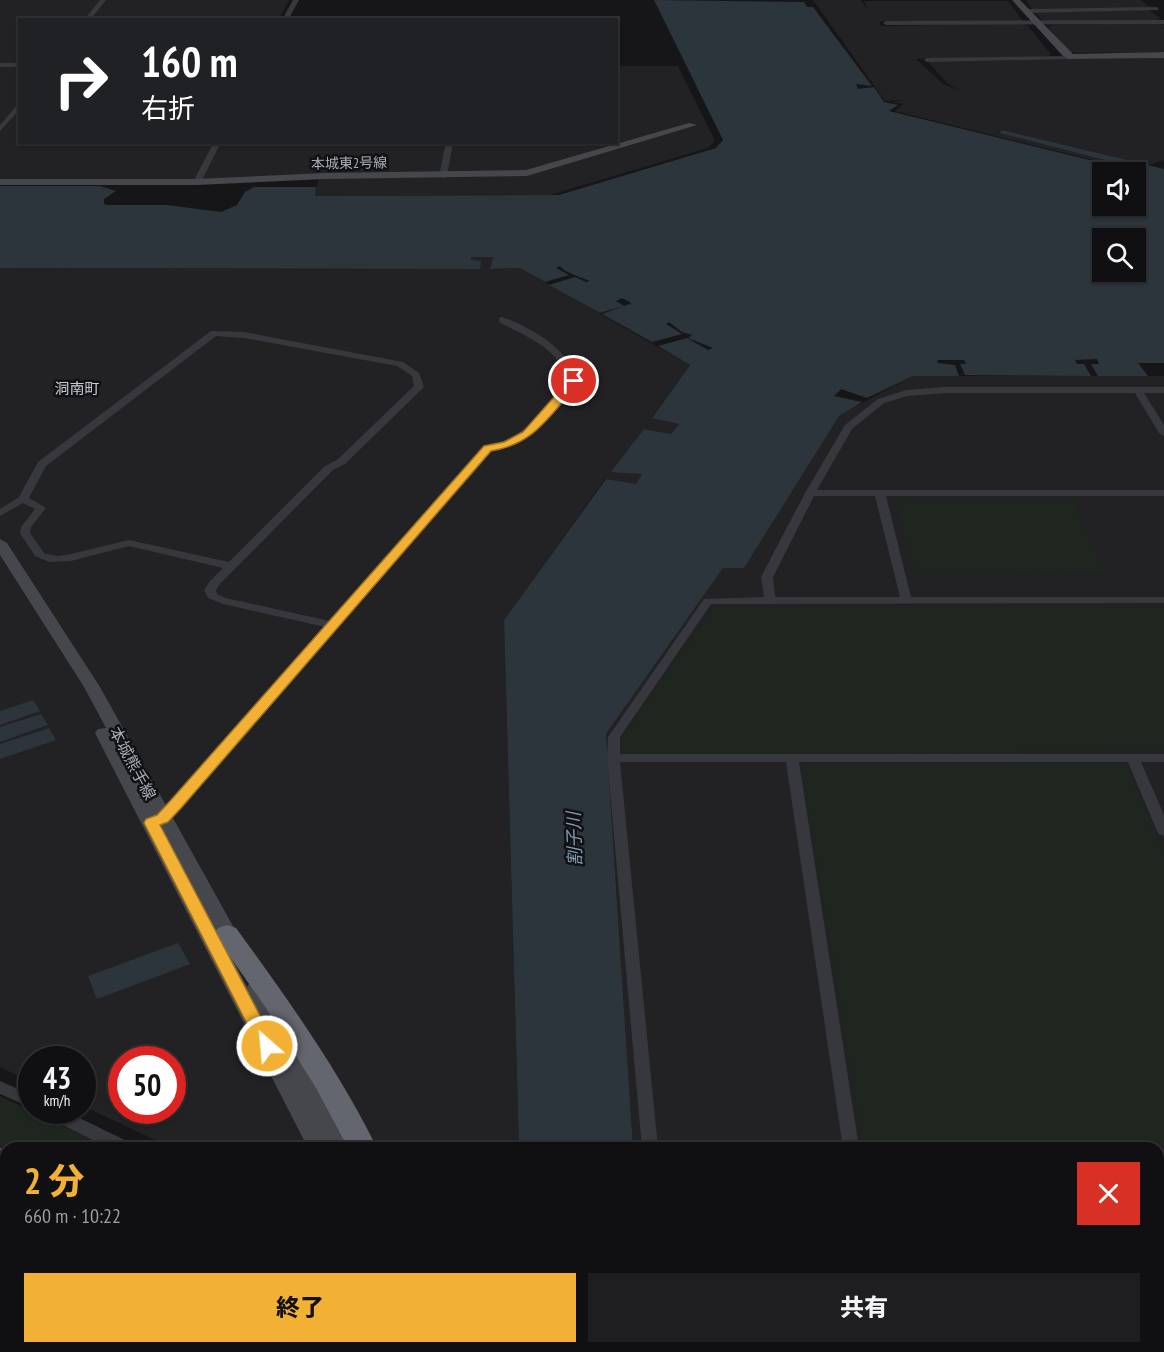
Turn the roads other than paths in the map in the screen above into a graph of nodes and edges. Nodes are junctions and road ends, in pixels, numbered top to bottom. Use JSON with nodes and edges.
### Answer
{"nodes":[{"id":1,"x":103,"y":0,"type":"edge"},
{"id":2,"x":296,"y":0,"type":"edge"},
{"id":3,"x":1016,"y":0,"type":"edge"},
{"id":4,"x":1148,"y":0,"type":"edge"},
{"id":5,"x":1156,"y":9,"type":"junction"},
{"id":6,"x":1026,"y":10,"type":"junction"},
{"id":7,"x":1164,"y":17,"type":"edge"},
{"id":8,"x":89,"y":18,"type":"edge"},
{"id":9,"x":286,"y":18,"type":"edge"},
{"id":10,"x":1164,"y":22,"type":"edge"},
{"id":11,"x":1037,"y":23,"type":"junction"},
{"id":12,"x":886,"y":24,"type":"dead end"},
{"id":13,"x":1164,"y":55,"type":"edge"},
{"id":14,"x":1072,"y":57,"type":"junction"},
{"id":15,"x":927,"y":60,"type":"dead end"},
{"id":16,"x":0,"y":65,"type":"edge"},
{"id":17,"x":18,"y":65,"type":"edge"},
{"id":18,"x":18,"y":106,"type":"edge"},
{"id":19,"x":692,"y":125,"type":"dead end"},
{"id":20,"x":0,"y":129,"type":"edge"},
{"id":21,"x":217,"y":144,"type":"edge"},
{"id":22,"x":450,"y":144,"type":"edge"},
{"id":23,"x":443,"y":176,"type":"junction"},
{"id":24,"x":0,"y":182,"type":"edge"},
{"id":25,"x":197,"y":182,"type":"junction"},
{"id":26,"x":502,"y":320,"type":"dead end"},
{"id":27,"x":1138,"y":390,"type":"junction"},
{"id":28,"x":1164,"y":390,"type":"edge"},
{"id":29,"x":1164,"y":434,"type":"edge"},
{"id":30,"x":810,"y":493,"type":"junction"},
{"id":31,"x":1164,"y":493,"type":"edge"},
{"id":32,"x":880,"y":494,"type":"junction"},
{"id":33,"x":23,"y":499,"type":"junction"},
{"id":34,"x":0,"y":513,"type":"edge"},
{"id":35,"x":0,"y":543,"type":"edge"},
{"id":36,"x":0,"y":560,"type":"edge"},
{"id":37,"x":231,"y":566,"type":"junction"},
{"id":38,"x":770,"y":600,"type":"junction"},
{"id":39,"x":906,"y":600,"type":"junction"},
{"id":40,"x":1164,"y":600,"type":"edge"},
{"id":41,"x":332,"y":626,"type":"junction"},
{"id":42,"x":613,"y":758,"type":"junction"},
{"id":43,"x":792,"y":758,"type":"junction"},
{"id":44,"x":1133,"y":758,"type":"junction"},
{"id":45,"x":1164,"y":758,"type":"edge"},
{"id":46,"x":157,"y":820,"type":"junction"},
{"id":47,"x":1164,"y":831,"type":"edge"},
{"id":48,"x":227,"y":934,"type":"junction"},
{"id":49,"x":0,"y":1087,"type":"edge"},
{"id":50,"x":18,"y":1095,"type":"edge"},
{"id":51,"x":76,"y":1124,"type":"edge"},
{"id":52,"x":113,"y":1142,"type":"edge"},
{"id":53,"x":317,"y":1142,"type":"edge"},
{"id":54,"x":336,"y":1142,"type":"edge"},
{"id":55,"x":360,"y":1142,"type":"edge"},
{"id":56,"x":649,"y":1142,"type":"edge"},
{"id":57,"x":850,"y":1142,"type":"edge"}],
"edges":[{"from":1,"to":8,"type":"street"},
{"from":2,"to":9,"type":"street"},
{"from":3,"to":6,"type":"main road"},
{"from":4,"to":5,"type":"street"},
{"from":5,"to":6,"type":"street"},
{"from":5,"to":7,"type":"street"},
{"from":6,"to":11,"type":"main road"},
{"from":10,"to":11,"type":"street"},
{"from":11,"to":12,"type":"street"},
{"from":11,"to":14,"type":"main road"},
{"from":13,"to":14,"type":"main road"},
{"from":14,"to":15,"type":"street"},
{"from":16,"to":17,"type":"street"},
{"from":18,"to":20,"type":"street"},
{"from":19,"to":23,"type":"main road","name":"本城東2号線"},
{"from":21,"to":25,"type":"street"},
{"from":22,"to":23,"type":"street"},
{"from":23,"to":25,"type":"main road","name":"本城東2号線"},
{"from":24,"to":25,"type":"main road","name":"本城東2号線"},
{"from":26,"to":41,"type":"street"},
{"from":27,"to":28,"type":"street"},
{"from":27,"to":29,"type":"street"},
{"from":27,"to":30,"type":"street"},
{"from":30,"to":32,"type":"street"},
{"from":30,"to":38,"type":"street"},
{"from":31,"to":32,"type":"street"},
{"from":32,"to":39,"type":"street"},
{"from":33,"to":34,"type":"street"},
{"from":33,"to":37,"type":"street"},
{"from":33,"to":37,"type":"street"},
{"from":35,"to":46,"type":"main road","name":"本城熊手線"},
{"from":36,"to":46,"type":"main road","name":"本城熊手線"},
{"from":37,"to":41,"type":"street"},
{"from":38,"to":39,"type":"street"},
{"from":38,"to":42,"type":"street"},
{"from":39,"to":40,"type":"street"},
{"from":41,"to":46,"type":"street"},
{"from":42,"to":43,"type":"street"},
{"from":42,"to":56,"type":"street"},
{"from":43,"to":44,"type":"street"},
{"from":43,"to":57,"type":"street"},
{"from":44,"to":45,"type":"street"},
{"from":44,"to":47,"type":"street"},
{"from":46,"to":48,"type":"main road","name":"本城熊手線"},
{"from":46,"to":53,"type":"main road","name":"本城熊手線"},
{"from":48,"to":54,"type":"main road","name":"本城熊手線"},
{"from":48,"to":55,"type":"highway"},
{"from":49,"to":50,"type":"street"},
{"from":51,"to":52,"type":"street"}]}
